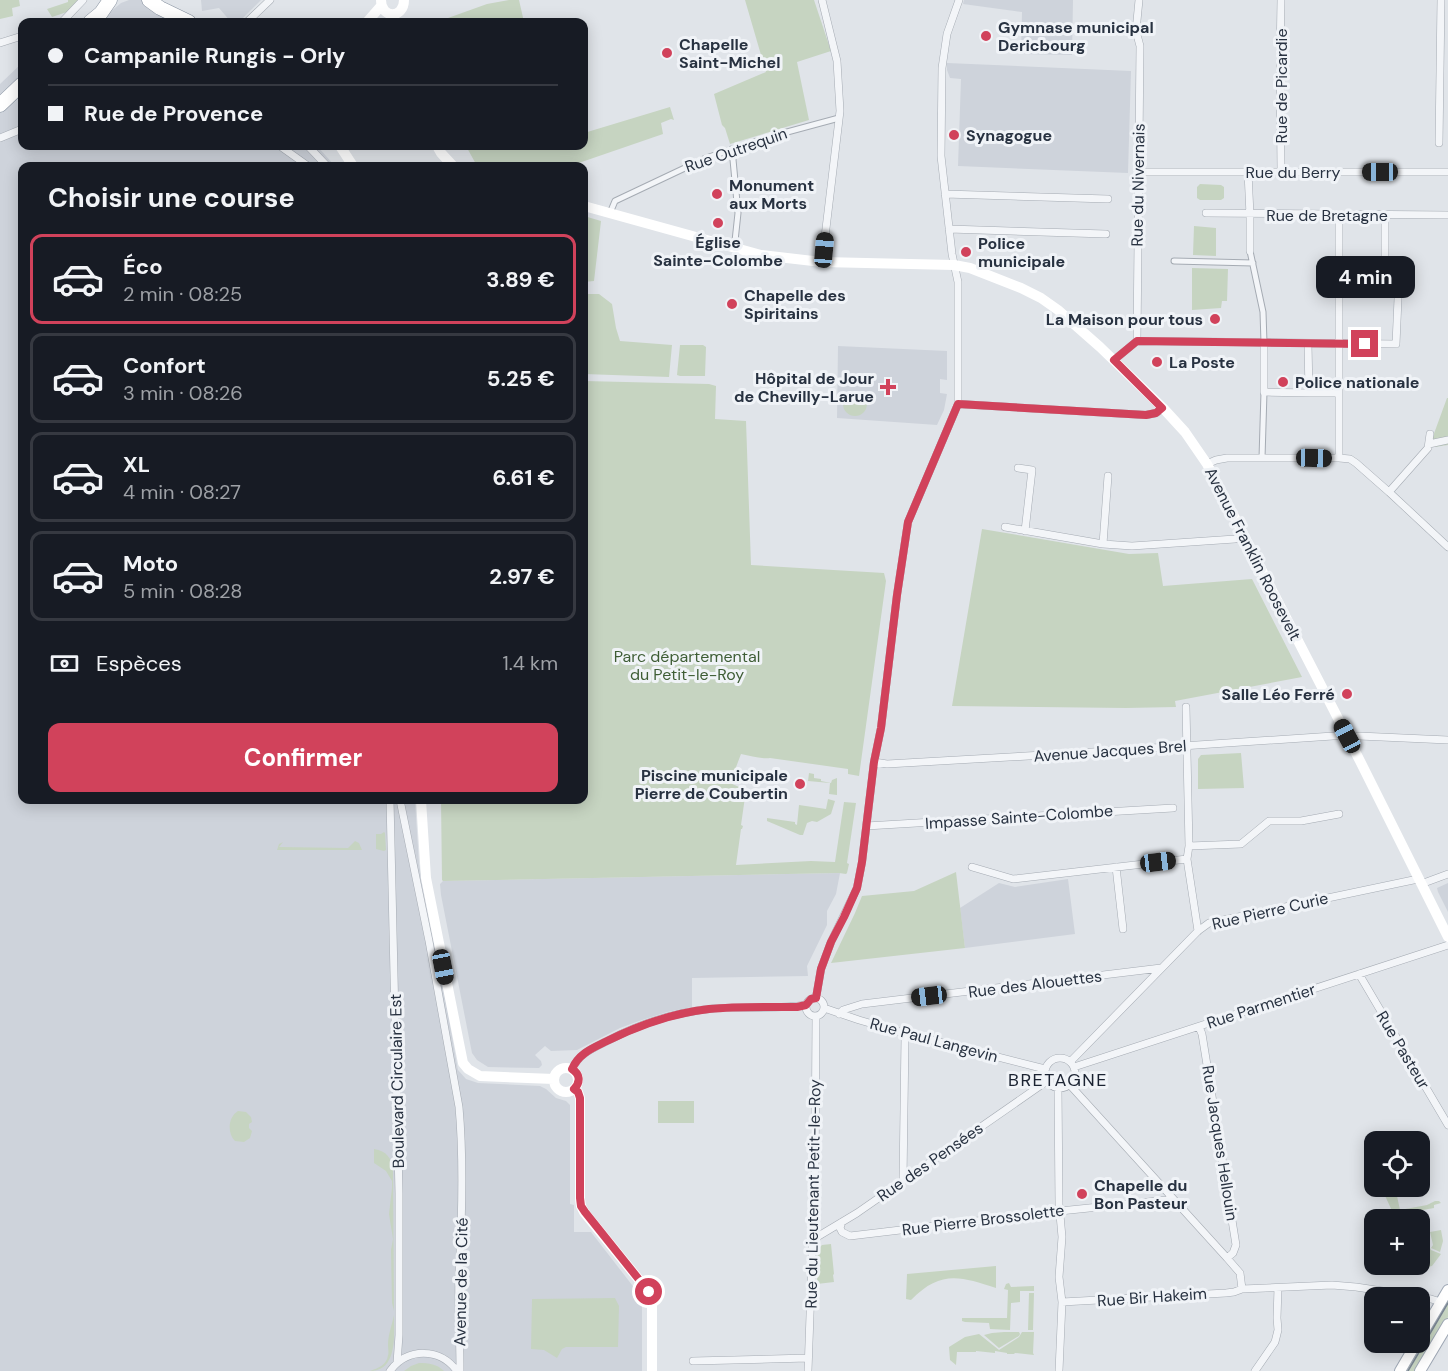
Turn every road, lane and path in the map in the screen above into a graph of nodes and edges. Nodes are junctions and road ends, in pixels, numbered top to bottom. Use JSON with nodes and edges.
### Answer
{"nodes":[{"id":1,"x":83,"y":0,"type":"edge"},
{"id":2,"x":110,"y":0,"type":"edge"},
{"id":3,"x":149,"y":0,"type":"edge"},
{"id":4,"x":270,"y":0,"type":"edge"},
{"id":5,"x":404,"y":0,"type":"edge"},
{"id":6,"x":822,"y":0,"type":"edge"},
{"id":7,"x":959,"y":0,"type":"edge"},
{"id":8,"x":1139,"y":0,"type":"edge"},
{"id":9,"x":1281,"y":0,"type":"edge"},
{"id":10,"x":1441,"y":0,"type":"edge"},
{"id":11,"x":383,"y":6,"type":"edge"},
{"id":12,"x":66,"y":18,"type":"edge"},
{"id":13,"x":95,"y":18,"type":"edge"},
{"id":14,"x":181,"y":18,"type":"edge"},
{"id":15,"x":251,"y":18,"type":"edge"},
{"id":16,"x":372,"y":18,"type":"edge"},
{"id":17,"x":400,"y":18,"type":"edge"},
{"id":18,"x":18,"y":37,"type":"edge"},
{"id":19,"x":0,"y":43,"type":"edge"},
{"id":20,"x":18,"y":88,"type":"edge"},
{"id":21,"x":0,"y":105,"type":"edge"},
{"id":22,"x":839,"y":118,"type":"junction"},
{"id":23,"x":18,"y":131,"type":"edge"},
{"id":24,"x":0,"y":138,"type":"edge"},
{"id":25,"x":1439,"y":143,"type":"dead end"},
{"id":26,"x":732,"y":149,"type":"junction"},
{"id":27,"x":286,"y":150,"type":"edge"},
{"id":28,"x":312,"y":150,"type":"edge"},
{"id":29,"x":440,"y":150,"type":"edge"},
{"id":30,"x":302,"y":162,"type":"edge"},
{"id":31,"x":323,"y":162,"type":"edge"},
{"id":32,"x":449,"y":162,"type":"edge"},
{"id":33,"x":1281,"y":171,"type":"junction"},
{"id":34,"x":1139,"y":172,"type":"junction"},
{"id":35,"x":1248,"y":172,"type":"junction"},
{"id":36,"x":1448,"y":172,"type":"edge"},
{"id":37,"x":945,"y":194,"type":"junction"},
{"id":38,"x":1108,"y":199,"type":"dead end"},
{"id":39,"x":588,"y":207,"type":"edge"},
{"id":40,"x":610,"y":213,"type":"junction"},
{"id":41,"x":1206,"y":213,"type":"dead end"},
{"id":42,"x":1339,"y":214,"type":"junction"},
{"id":43,"x":1250,"y":215,"type":"junction"},
{"id":44,"x":1385,"y":215,"type":"junction"},
{"id":45,"x":1448,"y":215,"type":"edge"},
{"id":46,"x":949,"y":229,"type":"junction"},
{"id":47,"x":1106,"y":234,"type":"dead end"},
{"id":48,"x":736,"y":249,"type":"junction"},
{"id":49,"x":1250,"y":251,"type":"joint"},
{"id":50,"x":1174,"y":261,"type":"dead end"},
{"id":51,"x":822,"y":262,"type":"junction"},
{"id":52,"x":1252,"y":262,"type":"junction"},
{"id":53,"x":954,"y":265,"type":"junction"},
{"id":54,"x":1137,"y":341,"type":"junction"},
{"id":55,"x":1264,"y":343,"type":"junction"},
{"id":56,"x":1339,"y":343,"type":"junction"},
{"id":57,"x":1308,"y":344,"type":"junction"},
{"id":58,"x":1114,"y":360,"type":"junction"},
{"id":59,"x":1264,"y":392,"type":"junction"},
{"id":60,"x":1309,"y":393,"type":"junction"},
{"id":61,"x":1339,"y":393,"type":"junction"},
{"id":62,"x":958,"y":404,"type":"junction"},
{"id":63,"x":1162,"y":408,"type":"junction"},
{"id":64,"x":1430,"y":434,"type":"dead end"},
{"id":65,"x":1448,"y":440,"type":"edge"},
{"id":66,"x":1429,"y":444,"type":"junction"},
{"id":67,"x":1262,"y":458,"type":"junction"},
{"id":68,"x":1339,"y":458,"type":"junction"},
{"id":69,"x":1207,"y":464,"type":"junction"},
{"id":70,"x":1018,"y":468,"type":"dead end"},
{"id":71,"x":1108,"y":476,"type":"dead end"},
{"id":72,"x":1389,"y":492,"type":"junction"},
{"id":73,"x":1005,"y":526,"type":"dead end"},
{"id":74,"x":1025,"y":531,"type":"junction"},
{"id":75,"x":1244,"y":536,"type":"junction"},
{"id":76,"x":1103,"y":544,"type":"junction"},
{"id":77,"x":1448,"y":547,"type":"edge"},
{"id":78,"x":1186,"y":707,"type":"dead end"},
{"id":79,"x":1347,"y":736,"type":"junction"},
{"id":80,"x":1448,"y":740,"type":"edge"},
{"id":81,"x":1186,"y":747,"type":"junction"},
{"id":82,"x":874,"y":762,"type":"junction"},
{"id":83,"x":390,"y":804,"type":"edge"},
{"id":84,"x":401,"y":804,"type":"edge"},
{"id":85,"x":421,"y":804,"type":"edge"},
{"id":86,"x":1173,"y":808,"type":"dead end"},
{"id":87,"x":1339,"y":814,"type":"dead end"},
{"id":88,"x":866,"y":826,"type":"junction"},
{"id":89,"x":1189,"y":846,"type":"junction"},
{"id":90,"x":1186,"y":859,"type":"junction"},
{"id":91,"x":972,"y":867,"type":"dead end"},
{"id":92,"x":1116,"y":867,"type":"junction"},
{"id":93,"x":1448,"y":874,"type":"edge"},
{"id":94,"x":1419,"y":882,"type":"junction"},
{"id":95,"x":1123,"y":929,"type":"dead end"},
{"id":96,"x":1198,"y":931,"type":"junction"},
{"id":97,"x":1448,"y":937,"type":"edge"},
{"id":98,"x":1448,"y":945,"type":"edge"},
{"id":99,"x":1161,"y":968,"type":"junction"},
{"id":100,"x":1359,"y":974,"type":"junction"},
{"id":101,"x":816,"y":998,"type":"junction"},
{"id":102,"x":806,"y":1005,"type":"junction"},
{"id":103,"x":824,"y":1008,"type":"junction"},
{"id":104,"x":839,"y":1014,"type":"junction"},
{"id":105,"x":816,"y":1016,"type":"junction"},
{"id":106,"x":1200,"y":1027,"type":"junction"},
{"id":107,"x":903,"y":1033,"type":"junction"},
{"id":108,"x":1072,"y":1065,"type":"junction"},
{"id":109,"x":572,"y":1069,"type":"junction"},
{"id":110,"x":1045,"y":1069,"type":"junction"},
{"id":111,"x":554,"y":1079,"type":"junction"},
{"id":112,"x":1047,"y":1081,"type":"junction"},
{"id":113,"x":1069,"y":1084,"type":"junction"},
{"id":114,"x":1058,"y":1088,"type":"junction"},
{"id":115,"x":574,"y":1089,"type":"junction"},
{"id":116,"x":1448,"y":1125,"type":"edge"},
{"id":117,"x":903,"y":1180,"type":"junction"},
{"id":118,"x":1172,"y":1198,"type":"junction"},
{"id":119,"x":1060,"y":1211,"type":"junction"},
{"id":120,"x":842,"y":1222,"type":"junction"},
{"id":121,"x":812,"y":1240,"type":"junction"},
{"id":122,"x":1227,"y":1258,"type":"junction"},
{"id":123,"x":1278,"y":1288,"type":"junction"},
{"id":124,"x":1242,"y":1289,"type":"junction"},
{"id":125,"x":1448,"y":1290,"type":"edge"},
{"id":126,"x":1062,"y":1302,"type":"junction"},
{"id":127,"x":1441,"y":1302,"type":"junction"},
{"id":128,"x":1430,"y":1321,"type":"edge"},
{"id":129,"x":1448,"y":1324,"type":"edge"},
{"id":130,"x":1411,"y":1353,"type":"edge"},
{"id":131,"x":808,"y":1358,"type":"junction"},
{"id":132,"x":693,"y":1361,"type":"dead end"},
{"id":133,"x":397,"y":1363,"type":"junction"},
{"id":134,"x":390,"y":1371,"type":"edge"},
{"id":135,"x":459,"y":1371,"type":"edge"},
{"id":136,"x":652,"y":1371,"type":"edge"},
{"id":137,"x":808,"y":1371,"type":"edge"},
{"id":138,"x":1059,"y":1371,"type":"edge"},
{"id":139,"x":1255,"y":1371,"type":"edge"},
{"id":140,"x":1400,"y":1371,"type":"edge"},
{"id":141,"x":1420,"y":1371,"type":"edge"}],
"edges":[{"from":1,"to":12,"type":"street"},
{"from":2,"to":13,"type":"highway"},
{"from":3,"to":14,"type":"highway"},
{"from":4,"to":15,"type":"street"},
{"from":5,"to":17,"type":"main road"},
{"from":6,"to":22,"type":"street"},
{"from":7,"to":37,"type":"street"},
{"from":8,"to":34,"type":"street","name":"Rue du Nivernais"},
{"from":9,"to":33,"type":"street","name":"Rue de Picardie"},
{"from":10,"to":25,"type":"street"},
{"from":11,"to":16,"type":"main road"},
{"from":11,"to":17,"type":"main road"},
{"from":18,"to":19,"type":"street"},
{"from":20,"to":21,"type":"highway"},
{"from":22,"to":26,"type":"street","name":"Rue Outrequin"},
{"from":22,"to":51,"type":"street"},
{"from":23,"to":24,"type":"street"},
{"from":26,"to":40,"type":"street","name":"Rue Outrequin"},
{"from":26,"to":48,"type":"street"},
{"from":27,"to":30,"type":"street"},
{"from":28,"to":31,"type":"street"},
{"from":29,"to":32,"type":"main road"},
{"from":33,"to":35,"type":"street","name":"Rue du Berry"},
{"from":33,"to":36,"type":"street","name":"Rue du Berry"},
{"from":34,"to":35,"type":"street","name":"Rue du Berry"},
{"from":34,"to":54,"type":"street","name":"Rue du Nivernais"},
{"from":35,"to":43,"type":"street"},
{"from":37,"to":38,"type":"street"},
{"from":37,"to":46,"type":"street"},
{"from":39,"to":40,"type":"main road","name":"Avenue Franklin Roosevelt"},
{"from":40,"to":48,"type":"main road","name":"Avenue Franklin Roosevelt"},
{"from":41,"to":43,"type":"street","name":"Rue de Bretagne"},
{"from":42,"to":43,"type":"street","name":"Rue de Bretagne"},
{"from":42,"to":44,"type":"street","name":"Rue de Bretagne"},
{"from":42,"to":56,"type":"street"},
{"from":43,"to":49,"type":"street"},
{"from":44,"to":45,"type":"street","name":"Rue de Bretagne"},
{"from":44,"to":56,"type":"street"},
{"from":46,"to":47,"type":"street"},
{"from":46,"to":53,"type":"street"},
{"from":48,"to":51,"type":"main road","name":"Avenue Franklin Roosevelt"},
{"from":49,"to":52,"type":"street"},
{"from":50,"to":52,"type":"street"},
{"from":51,"to":53,"type":"main road","name":"Avenue Franklin Roosevelt"},
{"from":52,"to":55,"type":"street"},
{"from":53,"to":58,"type":"main road","name":"Avenue Franklin Roosevelt"},
{"from":53,"to":62,"type":"street"},
{"from":54,"to":55,"type":"street"},
{"from":54,"to":58,"type":"street"},
{"from":55,"to":57,"type":"street"},
{"from":55,"to":59,"type":"street"},
{"from":56,"to":57,"type":"street"},
{"from":56,"to":61,"type":"street"},
{"from":57,"to":60,"type":"street"},
{"from":58,"to":63,"type":"main road","name":"Avenue Franklin Roosevelt"},
{"from":59,"to":60,"type":"street"},
{"from":59,"to":67,"type":"street"},
{"from":60,"to":61,"type":"street"},
{"from":61,"to":68,"type":"street"},
{"from":62,"to":63,"type":"street"},
{"from":62,"to":82,"type":"street"},
{"from":63,"to":69,"type":"main road","name":"Avenue Franklin Roosevelt"},
{"from":64,"to":66,"type":"street"},
{"from":65,"to":66,"type":"street"},
{"from":66,"to":72,"type":"street"},
{"from":67,"to":68,"type":"street"},
{"from":67,"to":69,"type":"street"},
{"from":68,"to":72,"type":"street"},
{"from":69,"to":75,"type":"main road","name":"Avenue Franklin Roosevelt"},
{"from":70,"to":74,"type":"street"},
{"from":71,"to":76,"type":"street"},
{"from":72,"to":77,"type":"street"},
{"from":73,"to":74,"type":"street"},
{"from":74,"to":76,"type":"street"},
{"from":75,"to":76,"type":"street"},
{"from":75,"to":79,"type":"main road","name":"Avenue Franklin Roosevelt"},
{"from":78,"to":81,"type":"street"},
{"from":79,"to":80,"type":"street","name":"Avenue Jacques Brel"},
{"from":79,"to":81,"type":"street","name":"Avenue Jacques Brel"},
{"from":79,"to":94,"type":"main road","name":"Avenue Franklin Roosevelt"},
{"from":81,"to":82,"type":"street","name":"Avenue Jacques Brel"},
{"from":81,"to":89,"type":"street"},
{"from":82,"to":88,"type":"street"},
{"from":83,"to":133,"type":"street","name":"Boulevard Circulaire Est"},
{"from":84,"to":135,"type":"street","name":"Avenue de la Cité"},
{"from":85,"to":111,"type":"main road"},
{"from":86,"to":88,"type":"street","name":"Impasse Sainte-Colombe"},
{"from":87,"to":89,"type":"street"},
{"from":88,"to":101,"type":"street"},
{"from":89,"to":90,"type":"street"},
{"from":90,"to":92,"type":"street"},
{"from":90,"to":96,"type":"street"},
{"from":91,"to":92,"type":"street"},
{"from":92,"to":95,"type":"street"},
{"from":93,"to":94,"type":"street","name":"Rue Pierre Curie"},
{"from":94,"to":96,"type":"street","name":"Rue Pierre Curie"},
{"from":94,"to":97,"type":"main road","name":"Avenue Franklin Roosevelt"},
{"from":96,"to":99,"type":"street","name":"Rue Pierre Curie"},
{"from":98,"to":100,"type":"street","name":"Rue Parmentier"},
{"from":99,"to":104,"type":"street","name":"Rue des Alouettes"},
{"from":99,"to":108,"type":"street","name":"Rue Pierre Curie"},
{"from":100,"to":106,"type":"street","name":"Rue Parmentier"},
{"from":100,"to":116,"type":"street","name":"Rue Pasteur"},
{"from":101,"to":102,"type":"street"},
{"from":101,"to":103,"type":"street"},
{"from":102,"to":105,"type":"street"},
{"from":102,"to":109,"type":"street"},
{"from":103,"to":104,"type":"street","name":"Rue Paul Langevin"},
{"from":103,"to":105,"type":"street"},
{"from":104,"to":107,"type":"street","name":"Rue Paul Langevin"},
{"from":105,"to":121,"type":"street","name":"Rue du Lieutenant Petit-le-Roy"},
{"from":106,"to":108,"type":"street","name":"Rue Parmentier"},
{"from":106,"to":122,"type":"street","name":"Rue Jacques Hellouin"},
{"from":107,"to":110,"type":"street","name":"Rue Paul Langevin"},
{"from":107,"to":117,"type":"street"},
{"from":108,"to":110,"type":"street"},
{"from":108,"to":113,"type":"street"},
{"from":109,"to":111,"type":"main road"},
{"from":109,"to":115,"type":"main road"},
{"from":110,"to":112,"type":"street"},
{"from":111,"to":115,"type":"main road"},
{"from":112,"to":114,"type":"street"},
{"from":112,"to":117,"type":"street","name":"Rue des Pensées"},
{"from":113,"to":114,"type":"street"},
{"from":113,"to":118,"type":"street"},
{"from":114,"to":119,"type":"street"},
{"from":115,"to":136,"type":"main road"},
{"from":117,"to":120,"type":"street","name":"Rue des Pensées"},
{"from":118,"to":119,"type":"street","name":"Rue Pierre Brossolette"},
{"from":118,"to":122,"type":"street"},
{"from":119,"to":120,"type":"street","name":"Rue Pierre Brossolette"},
{"from":119,"to":126,"type":"street"},
{"from":120,"to":121,"type":"street","name":"Rue des Pensées"},
{"from":121,"to":131,"type":"street","name":"Rue du Lieutenant Petit-le-Roy"},
{"from":122,"to":124,"type":"street"},
{"from":123,"to":124,"type":"street","name":"Rue Bir Hakeim"},
{"from":123,"to":127,"type":"street","name":"Rue Bir Hakeim"},
{"from":123,"to":139,"type":"street"},
{"from":124,"to":126,"type":"street","name":"Rue Bir Hakeim"},
{"from":125,"to":127,"type":"main road"},
{"from":126,"to":138,"type":"street"},
{"from":127,"to":128,"type":"main road"},
{"from":129,"to":141,"type":"main road"},
{"from":130,"to":140,"type":"main road"},
{"from":131,"to":132,"type":"street"},
{"from":131,"to":137,"type":"street","name":"Rue du Lieutenant Petit-le-Roy"},
{"from":133,"to":134,"type":"street"},
{"from":133,"to":135,"type":"street"}]}
